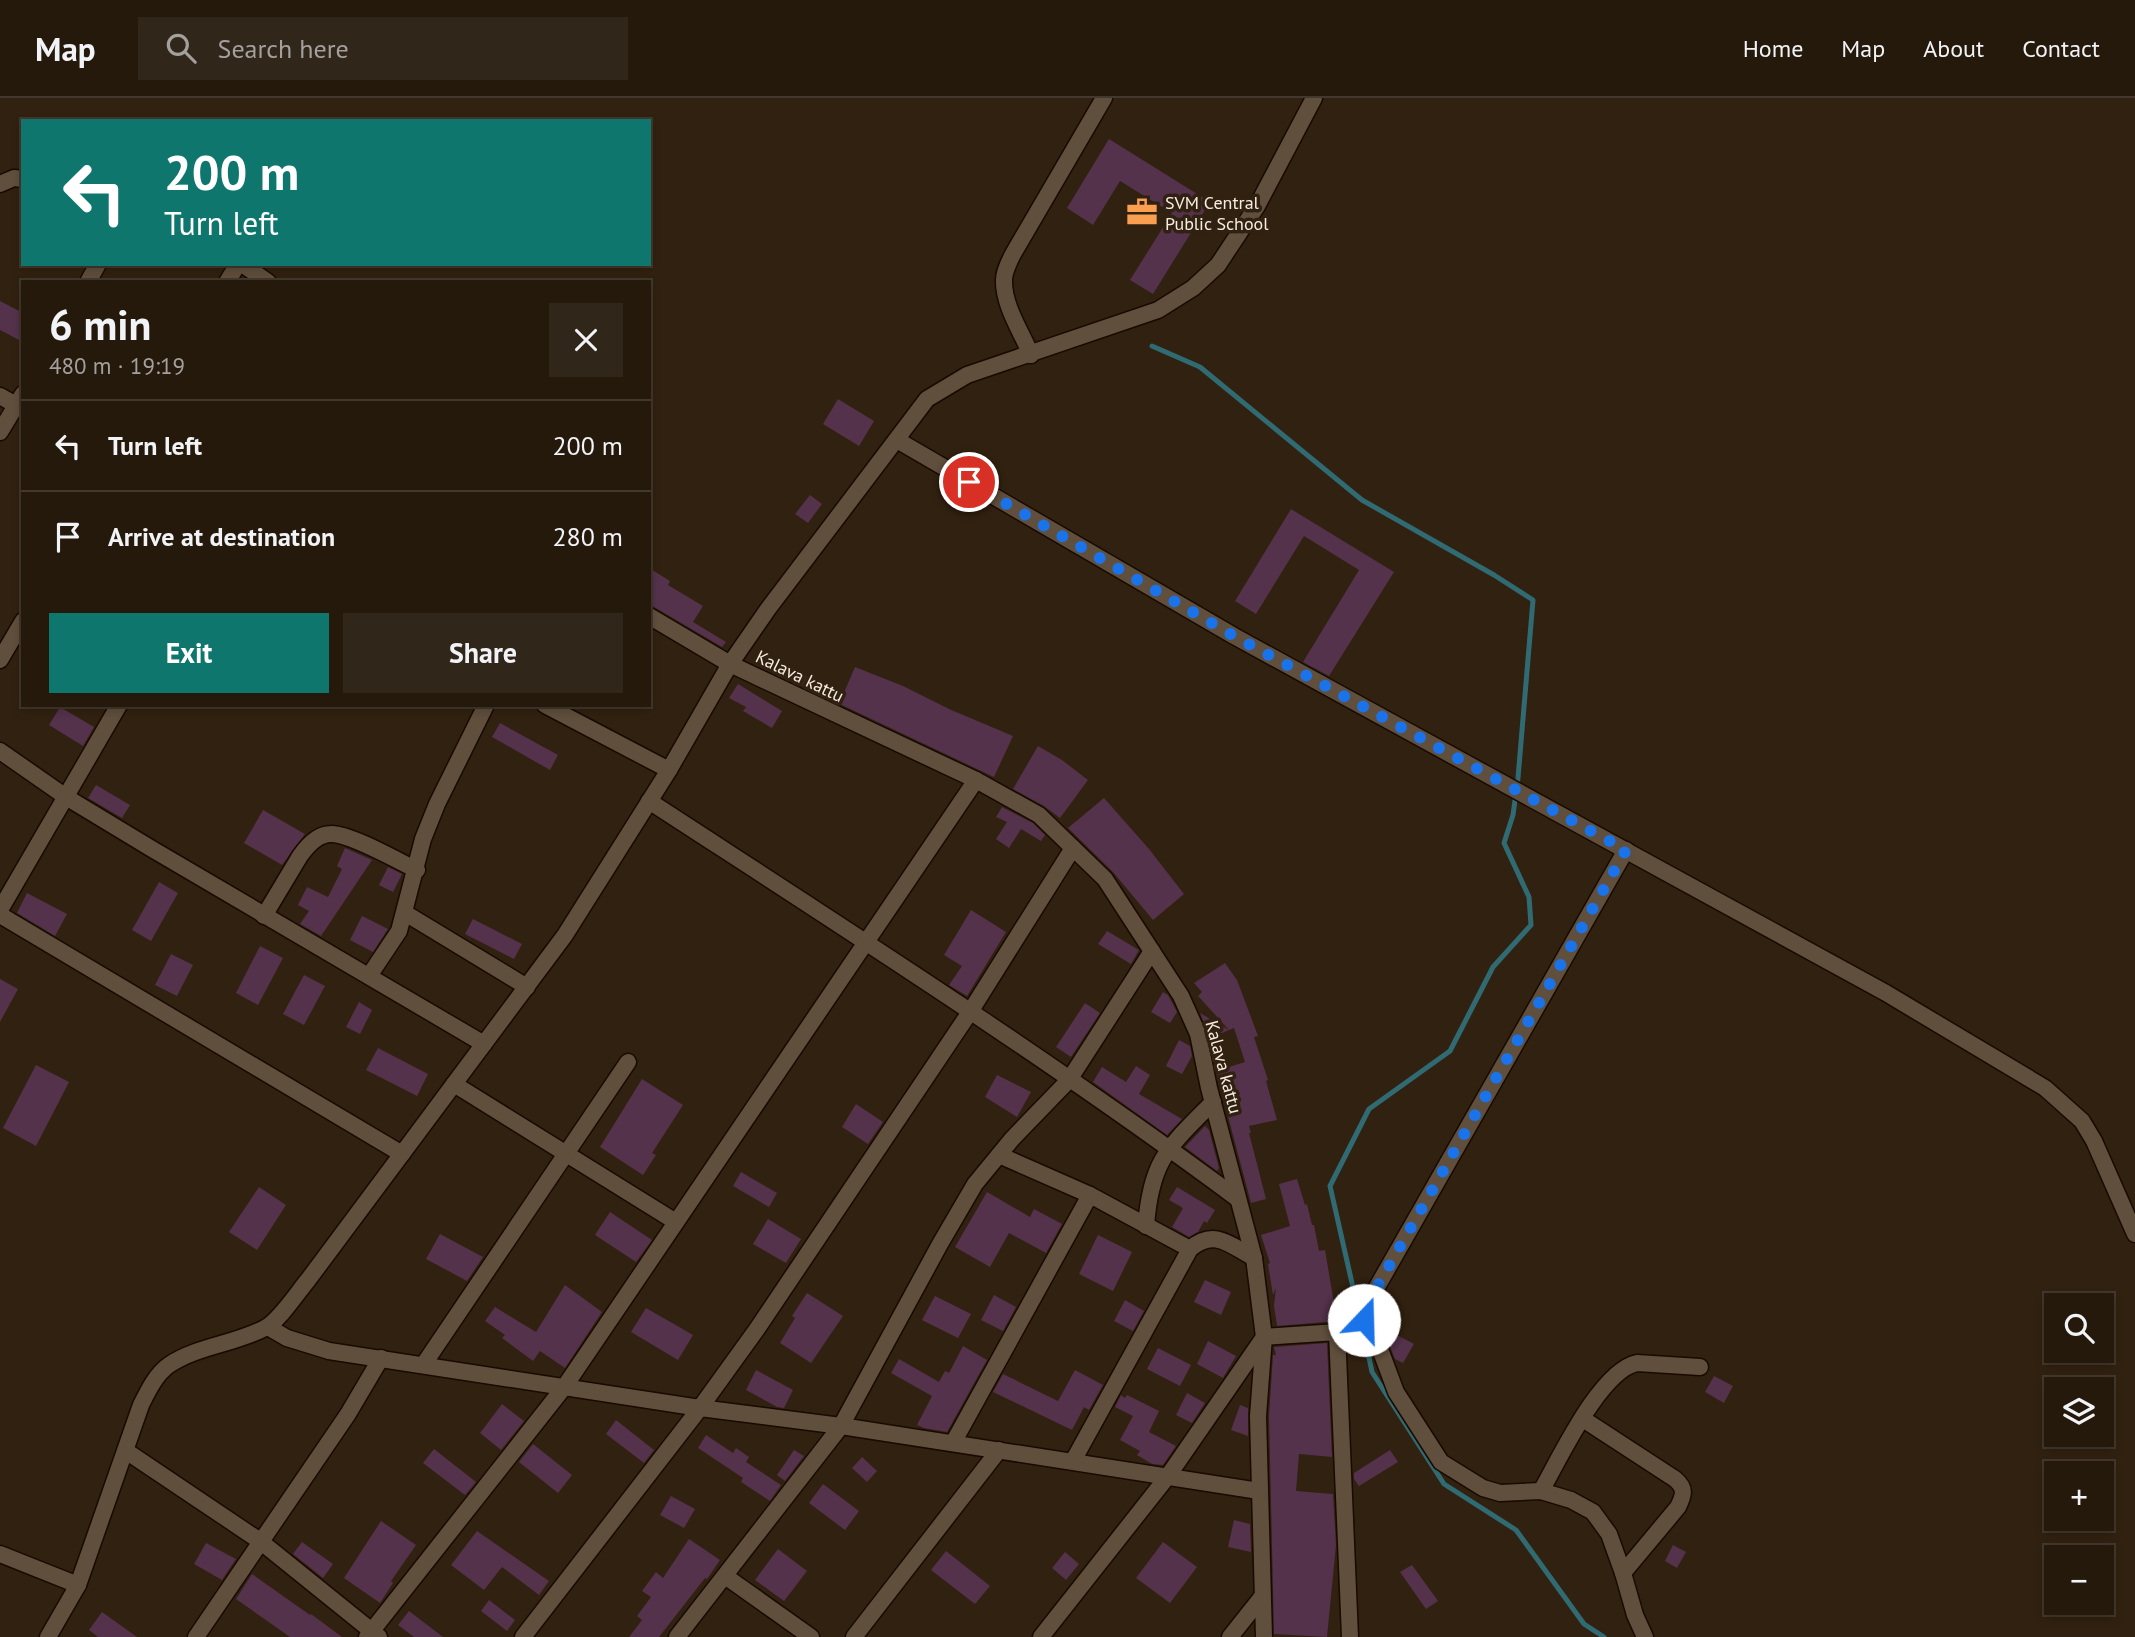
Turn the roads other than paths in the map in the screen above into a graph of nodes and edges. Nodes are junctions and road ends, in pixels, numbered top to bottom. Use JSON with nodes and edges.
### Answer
{"nodes":[{"id":1,"x":1104,"y":98,"type":"edge"},
{"id":2,"x":1314,"y":98,"type":"edge"},
{"id":3,"x":21,"y":178,"type":"edge"},
{"id":4,"x":0,"y":184,"type":"edge"},
{"id":5,"x":243,"y":266,"type":"edge"},
{"id":6,"x":265,"y":280,"type":"edge"},
{"id":7,"x":1031,"y":355,"type":"junction"},
{"id":8,"x":0,"y":396,"type":"edge"},
{"id":9,"x":21,"y":403,"type":"edge"},
{"id":10,"x":0,"y":432,"type":"edge"},
{"id":11,"x":897,"y":440,"type":"junction"},
{"id":12,"x":651,"y":617,"type":"edge"},
{"id":13,"x":21,"y":624,"type":"edge"},
{"id":14,"x":0,"y":660,"type":"edge"},
{"id":15,"x":730,"y":664,"type":"junction"},
{"id":16,"x":118,"y":707,"type":"edge"},
{"id":17,"x":485,"y":707,"type":"edge"},
{"id":18,"x":549,"y":707,"type":"edge"},
{"id":19,"x":0,"y":751,"type":"edge"},
{"id":20,"x":668,"y":770,"type":"junction"},
{"id":21,"x":976,"y":780,"type":"junction"},
{"id":22,"x":66,"y":797,"type":"junction"},
{"id":23,"x":649,"y":801,"type":"junction"},
{"id":24,"x":1073,"y":848,"type":"junction"},
{"id":25,"x":1626,"y":850,"type":"junction"},
{"id":26,"x":417,"y":870,"type":"junction"},
{"id":27,"x":0,"y":912,"type":"edge"},
{"id":28,"x":405,"y":913,"type":"junction"},
{"id":29,"x":264,"y":916,"type":"junction"},
{"id":30,"x":866,"y":942,"type":"junction"},
{"id":31,"x":1152,"y":951,"type":"junction"},
{"id":32,"x":369,"y":976,"type":"junction"},
{"id":33,"x":527,"y":987,"type":"junction"},
{"id":34,"x":970,"y":1012,"type":"junction"},
{"id":35,"x":484,"y":1044,"type":"junction"},
{"id":36,"x":628,"y":1062,"type":"dead end"},
{"id":37,"x":1069,"y":1080,"type":"junction"},
{"id":38,"x":454,"y":1084,"type":"junction"},
{"id":39,"x":1213,"y":1102,"type":"junction"},
{"id":40,"x":1169,"y":1147,"type":"junction"},
{"id":41,"x":402,"y":1154,"type":"junction"},
{"id":42,"x":567,"y":1155,"type":"junction"},
{"id":43,"x":999,"y":1155,"type":"junction"},
{"id":44,"x":1090,"y":1195,"type":"junction"},
{"id":45,"x":1238,"y":1199,"type":"junction"},
{"id":46,"x":676,"y":1222,"type":"junction"},
{"id":47,"x":1146,"y":1226,"type":"junction"},
{"id":48,"x":2135,"y":1234,"type":"edge"},
{"id":49,"x":1190,"y":1250,"type":"junction"},
{"id":50,"x":1254,"y":1258,"type":"junction"},
{"id":51,"x":268,"y":1327,"type":"junction"},
{"id":52,"x":1355,"y":1330,"type":"junction"},
{"id":53,"x":1264,"y":1337,"type":"junction"},
{"id":54,"x":381,"y":1358,"type":"junction"},
{"id":55,"x":424,"y":1364,"type":"junction"},
{"id":56,"x":1700,"y":1367,"type":"dead end"},
{"id":57,"x":565,"y":1386,"type":"junction"},
{"id":58,"x":700,"y":1408,"type":"junction"},
{"id":59,"x":1583,"y":1419,"type":"junction"},
{"id":60,"x":841,"y":1426,"type":"junction"},
{"id":61,"x":953,"y":1443,"type":"junction"},
{"id":62,"x":999,"y":1450,"type":"junction"},
{"id":63,"x":126,"y":1451,"type":"junction"},
{"id":64,"x":1073,"y":1461,"type":"junction"},
{"id":65,"x":1168,"y":1476,"type":"junction"},
{"id":66,"x":1541,"y":1490,"type":"junction"},
{"id":67,"x":1258,"y":1491,"type":"junction"},
{"id":68,"x":260,"y":1541,"type":"junction"},
{"id":69,"x":0,"y":1554,"type":"edge"},
{"id":70,"x":1623,"y":1573,"type":"junction"},
{"id":71,"x":725,"y":1576,"type":"junction"},
{"id":72,"x":78,"y":1585,"type":"junction"},
{"id":73,"x":1261,"y":1598,"type":"junction"},
{"id":74,"x":373,"y":1635,"type":"edge"},
{"id":75,"x":48,"y":1637,"type":"edge"},
{"id":76,"x":196,"y":1637,"type":"edge"},
{"id":77,"x":523,"y":1637,"type":"edge"},
{"id":78,"x":677,"y":1637,"type":"edge"},
{"id":79,"x":811,"y":1637,"type":"edge"},
{"id":80,"x":854,"y":1637,"type":"edge"},
{"id":81,"x":1041,"y":1637,"type":"edge"},
{"id":82,"x":1230,"y":1637,"type":"edge"},
{"id":83,"x":1264,"y":1637,"type":"edge"},
{"id":84,"x":1350,"y":1637,"type":"edge"},
{"id":85,"x":1645,"y":1637,"type":"edge"}],
"edges":[{"from":1,"to":7,"type":"street"},
{"from":2,"to":7,"type":"street"},
{"from":3,"to":4,"type":"street"},
{"from":5,"to":6,"type":"street"},
{"from":7,"to":11,"type":"street"},
{"from":8,"to":9,"type":"street"},
{"from":9,"to":10,"type":"street"},
{"from":11,"to":15,"type":"street"},
{"from":11,"to":25,"type":"street"},
{"from":12,"to":15,"type":"street","name":"Kalava kattu"},
{"from":13,"to":14,"type":"street"},
{"from":15,"to":20,"type":"street"},
{"from":15,"to":21,"type":"street","name":"Kalava kattu"},
{"from":16,"to":22,"type":"street"},
{"from":17,"to":26,"type":"street"},
{"from":18,"to":20,"type":"street"},
{"from":19,"to":22,"type":"street"},
{"from":20,"to":23,"type":"street"},
{"from":21,"to":24,"type":"street","name":"Kalava kattu"},
{"from":21,"to":30,"type":"street"},
{"from":22,"to":27,"type":"street"},
{"from":22,"to":29,"type":"street"},
{"from":23,"to":30,"type":"street"},
{"from":23,"to":33,"type":"street"},
{"from":24,"to":31,"type":"street","name":"Kalava kattu"},
{"from":24,"to":34,"type":"street"},
{"from":25,"to":48,"type":"street"},
{"from":25,"to":52,"type":"street"},
{"from":26,"to":28,"type":"street"},
{"from":26,"to":29,"type":"street"},
{"from":27,"to":41,"type":"street"},
{"from":28,"to":32,"type":"street"},
{"from":28,"to":33,"type":"street"},
{"from":29,"to":32,"type":"street"},
{"from":30,"to":34,"type":"street"},
{"from":30,"to":46,"type":"street"},
{"from":31,"to":37,"type":"street"},
{"from":31,"to":39,"type":"street","name":"Kalava kattu"},
{"from":32,"to":35,"type":"street"},
{"from":33,"to":35,"type":"street"},
{"from":34,"to":37,"type":"street"},
{"from":34,"to":58,"type":"street"},
{"from":35,"to":38,"type":"street"},
{"from":36,"to":42,"type":"street"},
{"from":37,"to":40,"type":"street"},
{"from":37,"to":43,"type":"street"},
{"from":38,"to":41,"type":"street"},
{"from":38,"to":42,"type":"street"},
{"from":39,"to":40,"type":"street"},
{"from":39,"to":45,"type":"street","name":"Kalava kattu"},
{"from":40,"to":45,"type":"street"},
{"from":40,"to":47,"type":"street"},
{"from":41,"to":51,"type":"street"},
{"from":42,"to":46,"type":"street"},
{"from":42,"to":55,"type":"street"},
{"from":43,"to":44,"type":"street"},
{"from":43,"to":60,"type":"street"},
{"from":44,"to":47,"type":"street"},
{"from":44,"to":61,"type":"street"},
{"from":45,"to":50,"type":"street","name":"Kalava kattu"},
{"from":46,"to":57,"type":"street"},
{"from":47,"to":49,"type":"street"},
{"from":49,"to":50,"type":"street"},
{"from":49,"to":64,"type":"street"},
{"from":50,"to":53,"type":"street","name":"Kalava kattu"},
{"from":51,"to":54,"type":"street"},
{"from":51,"to":63,"type":"street"},
{"from":52,"to":53,"type":"street"},
{"from":52,"to":66,"type":"street"},
{"from":52,"to":84,"type":"street"},
{"from":53,"to":65,"type":"street"},
{"from":53,"to":67,"type":"street","name":"Kalava kattu"},
{"from":54,"to":55,"type":"street"},
{"from":54,"to":68,"type":"street"},
{"from":55,"to":57,"type":"street"},
{"from":56,"to":59,"type":"street"},
{"from":57,"to":58,"type":"street"},
{"from":57,"to":74,"type":"street"},
{"from":58,"to":60,"type":"street"},
{"from":58,"to":77,"type":"street"},
{"from":59,"to":66,"type":"street"},
{"from":59,"to":70,"type":"street"},
{"from":60,"to":61,"type":"street"},
{"from":60,"to":71,"type":"street"},
{"from":61,"to":62,"type":"street"},
{"from":62,"to":64,"type":"street"},
{"from":62,"to":80,"type":"street"},
{"from":63,"to":68,"type":"street"},
{"from":63,"to":72,"type":"street"},
{"from":64,"to":65,"type":"street"},
{"from":65,"to":67,"type":"street"},
{"from":65,"to":81,"type":"street"},
{"from":66,"to":70,"type":"street"},
{"from":67,"to":73,"type":"street","name":"Kalava kattu"},
{"from":68,"to":74,"type":"street"},
{"from":68,"to":76,"type":"street"},
{"from":69,"to":72,"type":"street"},
{"from":70,"to":85,"type":"street"},
{"from":71,"to":78,"type":"street"},
{"from":71,"to":79,"type":"street"},
{"from":72,"to":75,"type":"street"},
{"from":73,"to":82,"type":"street"},
{"from":73,"to":83,"type":"street","name":"Kalava kattu"}]}
